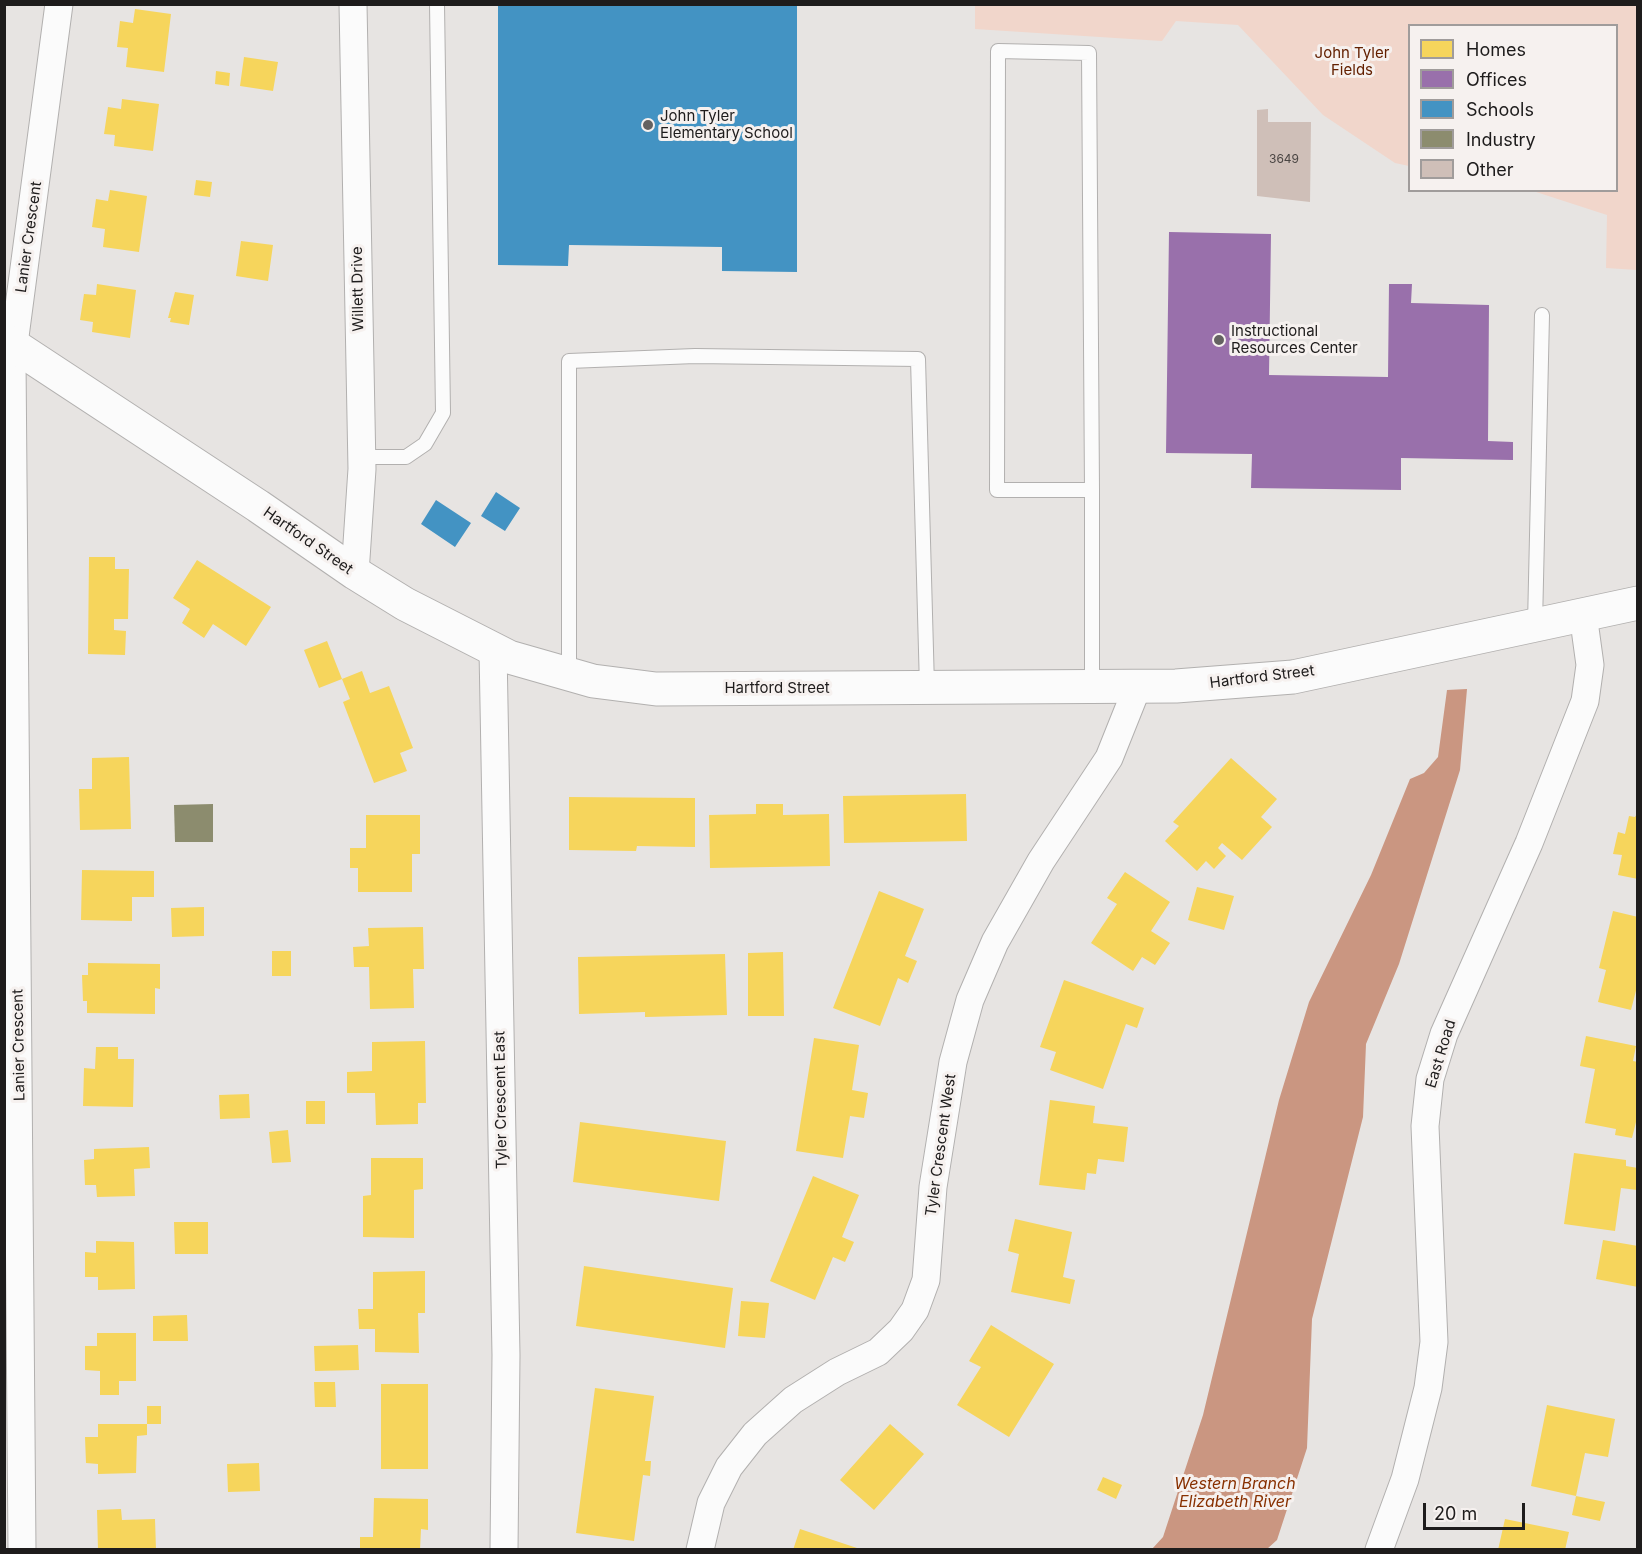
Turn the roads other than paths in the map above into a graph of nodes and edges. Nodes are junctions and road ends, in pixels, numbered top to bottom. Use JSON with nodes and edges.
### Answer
{"nodes":[{"id":1,"x":59,"y":4,"type":"edge"},
{"id":2,"x":353,"y":4,"type":"edge"},
{"id":3,"x":437,"y":4,"type":"edge"},
{"id":4,"x":1542,"y":315,"type":"dead end"},
{"id":5,"x":9,"y":342,"type":"edge"},
{"id":6,"x":361,"y":457,"type":"junction"},
{"id":7,"x":1092,"y":490,"type":"junction"},
{"id":8,"x":355,"y":573,"type":"junction"},
{"id":9,"x":1638,"y":603,"type":"edge"},
{"id":10,"x":1583,"y":614,"type":"junction"},
{"id":11,"x":1535,"y":624,"type":"junction"},
{"id":12,"x":493,"y":650,"type":"junction"},
{"id":13,"x":569,"y":676,"type":"junction"},
{"id":14,"x":927,"y":687,"type":"junction"},
{"id":15,"x":1092,"y":687,"type":"junction"},
{"id":16,"x":1137,"y":688,"type":"junction"},
{"id":17,"x":10,"y":801,"type":"edge"},
{"id":18,"x":13,"y":1259,"type":"edge"},
{"id":19,"x":22,"y":1550,"type":"edge"},
{"id":20,"x":504,"y":1550,"type":"edge"},
{"id":21,"x":700,"y":1550,"type":"edge"},
{"id":22,"x":1379,"y":1550,"type":"edge"}],
"edges":[{"from":1,"to":5,"type":"street","name":"Lanier Crescent"},
{"from":2,"to":6,"type":"street","name":"Willett Drive"},
{"from":3,"to":6,"type":"lane"},
{"from":4,"to":11,"type":"lane"},
{"from":5,"to":8,"type":"street","name":"Hartford Street"},
{"from":5,"to":17,"type":"street","name":"Lanier Crescent"},
{"from":6,"to":8,"type":"street","name":"Willett Drive"},
{"from":7,"to":7,"type":"lane"},
{"from":7,"to":15,"type":"lane"},
{"from":8,"to":12,"type":"street","name":"Hartford Street"},
{"from":9,"to":10,"type":"street","name":"Hartford Street"},
{"from":10,"to":11,"type":"street","name":"Hartford Street"},
{"from":10,"to":22,"type":"street","name":"East Road"},
{"from":11,"to":16,"type":"street","name":"Hartford Street"},
{"from":12,"to":13,"type":"street","name":"Hartford Street"},
{"from":12,"to":20,"type":"street","name":"Tyler Crescent East"},
{"from":13,"to":14,"type":"street","name":"Hartford Street"},
{"from":13,"to":14,"type":"lane"},
{"from":14,"to":15,"type":"street","name":"Hartford Street"},
{"from":15,"to":16,"type":"street","name":"Hartford Street"},
{"from":16,"to":21,"type":"street","name":"Tyler Crescent West"},
{"from":17,"to":18,"type":"street","name":"Lanier Crescent"},
{"from":18,"to":19,"type":"street","name":"Lanier Crescent"}]}
